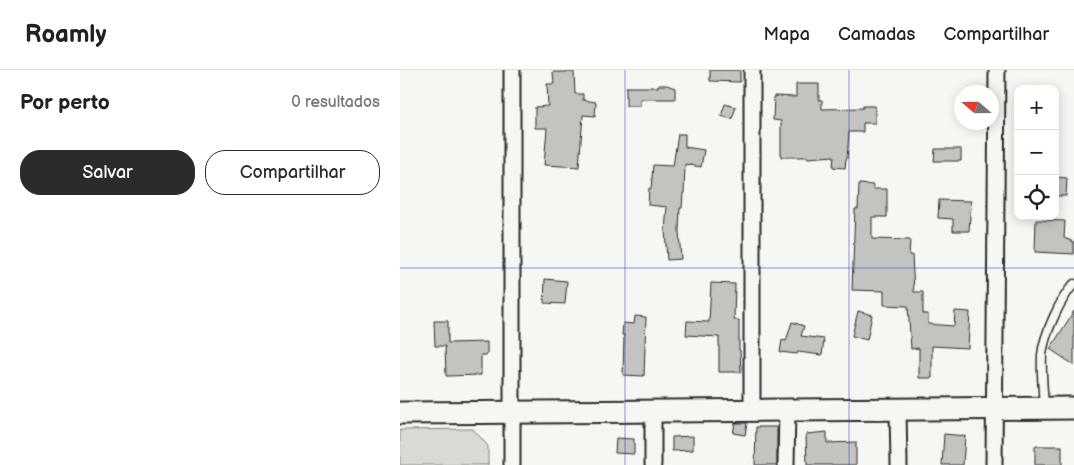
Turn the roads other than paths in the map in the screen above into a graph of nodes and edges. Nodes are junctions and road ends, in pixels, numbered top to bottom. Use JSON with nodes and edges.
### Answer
{"nodes":[{"id":1,"x":512,"y":70,"type":"edge"},
{"id":2,"x":752,"y":70,"type":"edge"},
{"id":3,"x":997,"y":70,"type":"edge"},
{"id":4,"x":1074,"y":284,"type":"edge"},
{"id":5,"x":1044,"y":408,"type":"junction"},
{"id":6,"x":1074,"y":408,"type":"edge"},
{"id":7,"x":994,"y":409,"type":"junction"},
{"id":8,"x":787,"y":410,"type":"junction"},
{"id":9,"x":898,"y":410,"type":"junction"},
{"id":10,"x":653,"y":411,"type":"junction"},
{"id":11,"x":752,"y":411,"type":"junction"},
{"id":12,"x":512,"y":412,"type":"junction"},
{"id":13,"x":400,"y":413,"type":"edge"},
{"id":14,"x":512,"y":465,"type":"edge"},
{"id":15,"x":653,"y":465,"type":"edge"},
{"id":16,"x":786,"y":465,"type":"edge"},
{"id":17,"x":899,"y":465,"type":"edge"},
{"id":18,"x":994,"y":465,"type":"edge"}],
"edges":[{"from":1,"to":12,"type":"street"},
{"from":2,"to":11,"type":"street"},
{"from":3,"to":7,"type":"street"},
{"from":4,"to":5,"type":"lane"},
{"from":5,"to":6,"type":"street"},
{"from":5,"to":7,"type":"street"},
{"from":7,"to":9,"type":"street"},
{"from":7,"to":18,"type":"street"},
{"from":8,"to":9,"type":"street"},
{"from":8,"to":11,"type":"street"},
{"from":8,"to":16,"type":"street"},
{"from":9,"to":17,"type":"street"},
{"from":10,"to":11,"type":"street"},
{"from":10,"to":12,"type":"street"},
{"from":10,"to":15,"type":"street"},
{"from":12,"to":13,"type":"street"},
{"from":12,"to":14,"type":"street"}]}
